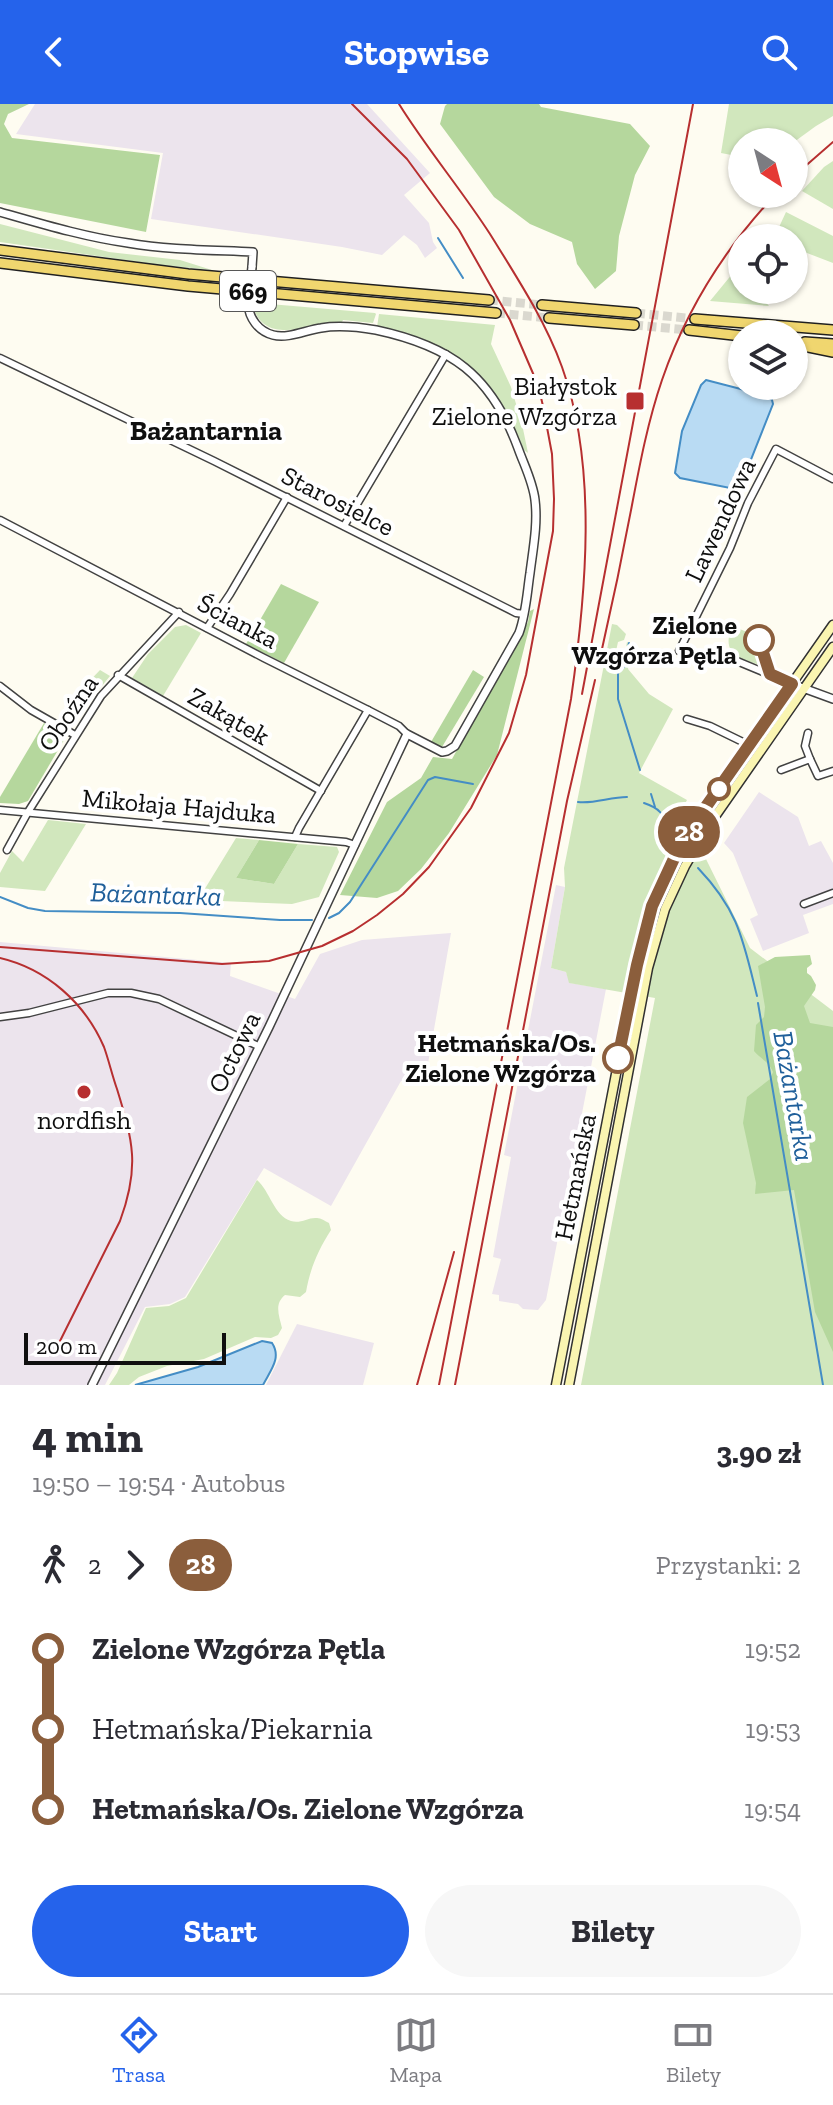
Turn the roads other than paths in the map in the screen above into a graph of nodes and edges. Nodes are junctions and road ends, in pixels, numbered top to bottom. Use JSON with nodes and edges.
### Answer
{"nodes":[{"id":1,"x":0,"y":212,"type":"edge"},
{"id":2,"x":0,"y":250,"type":"edge"},
{"id":3,"x":0,"y":263,"type":"edge"},
{"id":4,"x":489,"y":300,"type":"tunnel mouth"},
{"id":5,"x":542,"y":305,"type":"tunnel mouth"},
{"id":6,"x":496,"y":313,"type":"tunnel mouth"},
{"id":7,"x":636,"y":313,"type":"tunnel mouth"},
{"id":8,"x":549,"y":318,"type":"tunnel mouth"},
{"id":9,"x":695,"y":319,"type":"tunnel mouth"},
{"id":10,"x":728,"y":321,"type":"edge"},
{"id":11,"x":833,"y":324,"type":"edge"},
{"id":12,"x":634,"y":325,"type":"tunnel mouth"},
{"id":13,"x":808,"y":325,"type":"edge"},
{"id":14,"x":808,"y":328,"type":"edge"},
{"id":15,"x":689,"y":330,"type":"tunnel mouth"},
{"id":16,"x":833,"y":330,"type":"edge"},
{"id":17,"x":728,"y":334,"type":"edge"},
{"id":18,"x":808,"y":343,"type":"edge"},
{"id":19,"x":833,"y":344,"type":"edge"},
{"id":20,"x":808,"y":346,"type":"edge"},
{"id":21,"x":833,"y":352,"type":"edge"},
{"id":22,"x":446,"y":354,"type":"junction"},
{"id":23,"x":0,"y":358,"type":"edge"},
{"id":24,"x":833,"y":479,"type":"edge"},
{"id":25,"x":287,"y":497,"type":"junction"},
{"id":26,"x":0,"y":520,"type":"edge"},
{"id":27,"x":344,"y":526,"type":"junction"},
{"id":28,"x":179,"y":612,"type":"junction"},
{"id":29,"x":524,"y":614,"type":"junction"},
{"id":30,"x":833,"y":625,"type":"edge"},
{"id":31,"x":207,"y":628,"type":"junction"},
{"id":32,"x":833,"y":647,"type":"edge"},
{"id":33,"x":679,"y":651,"type":"dead end"},
{"id":34,"x":732,"y":659,"type":"dead end"},
{"id":35,"x":118,"y":675,"type":"junction"},
{"id":36,"x":792,"y":684,"type":"junction"},
{"id":37,"x":0,"y":686,"type":"edge"},
{"id":38,"x":804,"y":690,"type":"junction"},
{"id":39,"x":833,"y":699,"type":"edge"},
{"id":40,"x":368,"y":710,"type":"junction"},
{"id":41,"x":687,"y":719,"type":"dead end"},
{"id":42,"x":808,"y":733,"type":"dead end"},
{"id":43,"x":407,"y":734,"type":"junction"},
{"id":44,"x":75,"y":735,"type":"junction"},
{"id":45,"x":749,"y":745,"type":"junction"},
{"id":46,"x":810,"y":759,"type":"junction"},
{"id":47,"x":781,"y":770,"type":"dead end"},
{"id":48,"x":833,"y":771,"type":"edge"},
{"id":49,"x":321,"y":791,"type":"junction"},
{"id":50,"x":0,"y":810,"type":"edge"},
{"id":51,"x":28,"y":812,"type":"junction"},
{"id":52,"x":698,"y":818,"type":"junction"},
{"id":53,"x":709,"y":825,"type":"junction"},
{"id":54,"x":295,"y":837,"type":"junction"},
{"id":55,"x":355,"y":845,"type":"junction"},
{"id":56,"x":7,"y":850,"type":"dead end"},
{"id":57,"x":833,"y":893,"type":"edge"},
{"id":58,"x":804,"y":904,"type":"dead end"},
{"id":59,"x":0,"y":1017,"type":"edge"},
{"id":60,"x":258,"y":1046,"type":"junction"},
{"id":61,"x":579,"y":1264,"type":"junction"},
{"id":62,"x":592,"y":1266,"type":"junction"},
{"id":63,"x":92,"y":1385,"type":"edge"},
{"id":64,"x":556,"y":1385,"type":"edge"},
{"id":65,"x":569,"y":1385,"type":"edge"}],
"edges":[{"from":1,"to":22,"type":"street","bridge":true},
{"from":2,"to":4,"type":"main road","number":"669"},
{"from":3,"to":6,"type":"main road","number":"669"},
{"from":5,"to":7,"type":"main road"},
{"from":8,"to":12,"type":"main road"},
{"from":9,"to":10,"type":"main road"},
{"from":11,"to":13,"type":"main road"},
{"from":14,"to":16,"type":"main road"},
{"from":15,"to":17,"type":"main road"},
{"from":18,"to":19,"type":"main road"},
{"from":20,"to":21,"type":"main road"},
{"from":22,"to":27,"type":"street"},
{"from":22,"to":29,"type":"street"},
{"from":23,"to":25,"type":"street","name":"Starosielce"},
{"from":24,"to":33,"type":"street","name":"Lawendowa"},
{"from":25,"to":27,"type":"street","name":"Starosielce"},
{"from":25,"to":31,"type":"street"},
{"from":26,"to":28,"type":"street","name":"Ścianka"},
{"from":27,"to":29,"type":"street","name":"Starosielce"},
{"from":28,"to":31,"type":"street","name":"Ścianka"},
{"from":28,"to":35,"type":"street","name":"Oboźna"},
{"from":29,"to":43,"type":"street","name":"Ścianka"},
{"from":30,"to":36,"type":"main road","name":"Hetmańska"},
{"from":31,"to":40,"type":"street","name":"Ścianka"},
{"from":32,"to":38,"type":"main road","name":"Hetmańska"},
{"from":34,"to":36,"type":"street"},
{"from":35,"to":44,"type":"street","name":"Oboźna"},
{"from":35,"to":49,"type":"street","name":"Zakątek"},
{"from":36,"to":38,"type":"street"},
{"from":36,"to":45,"type":"main road","name":"Hetmańska"},
{"from":37,"to":44,"type":"street"},
{"from":38,"to":39,"type":"street"},
{"from":38,"to":53,"type":"main road","name":"Hetmańska"},
{"from":40,"to":43,"type":"street","name":"Ścianka"},
{"from":40,"to":49,"type":"street"},
{"from":41,"to":45,"type":"street"},
{"from":42,"to":46,"type":"street"},
{"from":43,"to":55,"type":"street","name":"Octowa"},
{"from":44,"to":51,"type":"street","name":"Oboźna"},
{"from":45,"to":52,"type":"main road","name":"Hetmańska"},
{"from":46,"to":47,"type":"street"},
{"from":46,"to":48,"type":"street"},
{"from":49,"to":54,"type":"street"},
{"from":50,"to":51,"type":"street","name":"Mikołaja Hajduka"},
{"from":51,"to":54,"type":"street","name":"Mikołaja Hajduka"},
{"from":51,"to":56,"type":"street","name":"Oboźna"},
{"from":52,"to":53,"type":"main road"},
{"from":52,"to":61,"type":"main road","name":"Hetmańska"},
{"from":53,"to":62,"type":"main road","name":"Hetmańska"},
{"from":54,"to":55,"type":"street","name":"Mikołaja Hajduka"},
{"from":55,"to":60,"type":"street","name":"Octowa"},
{"from":57,"to":58,"type":"street"},
{"from":59,"to":60,"type":"street"},
{"from":60,"to":63,"type":"street","name":"Octowa"},
{"from":61,"to":62,"type":"main road"},
{"from":61,"to":64,"type":"main road","name":"Hetmańska"},
{"from":62,"to":65,"type":"main road","name":"Hetmańska"}]}
